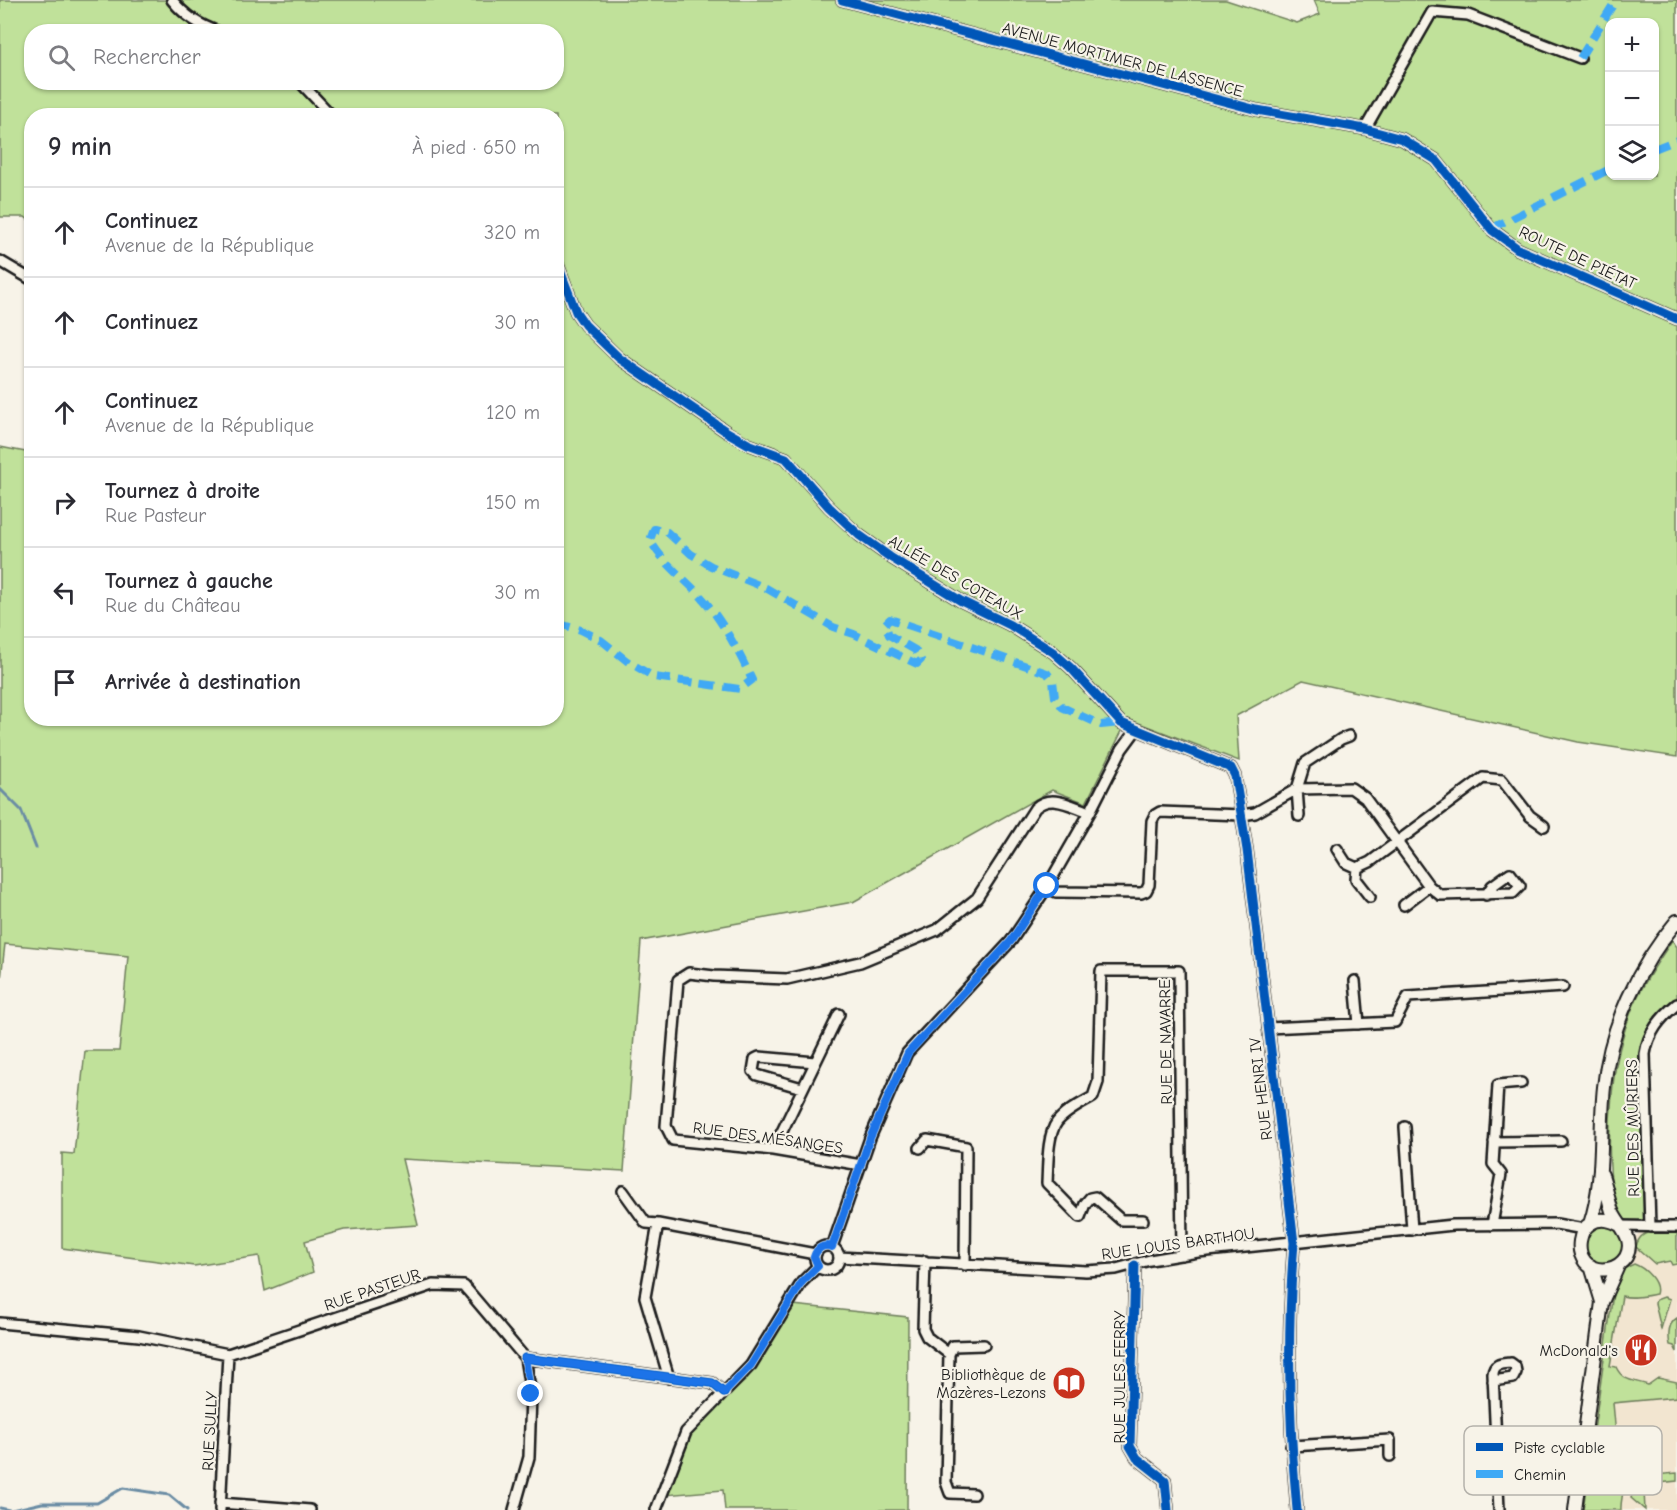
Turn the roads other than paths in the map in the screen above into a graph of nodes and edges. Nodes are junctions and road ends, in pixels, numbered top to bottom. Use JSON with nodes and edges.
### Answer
{"nodes":[{"id":1,"x":172,"y":0,"type":"edge"},
{"id":2,"x":843,"y":0,"type":"edge"},
{"id":3,"x":199,"y":24,"type":"edge"},
{"id":4,"x":1580,"y":58,"type":"dead end"},
{"id":5,"x":308,"y":90,"type":"edge"},
{"id":6,"x":324,"y":108,"type":"edge"},
{"id":7,"x":1257,"y":110,"type":"joint"},
{"id":8,"x":1365,"y":129,"type":"junction"},
{"id":9,"x":0,"y":261,"type":"edge"},
{"id":10,"x":24,"y":275,"type":"edge"},
{"id":11,"x":564,"y":281,"type":"edge"},
{"id":12,"x":1677,"y":319,"type":"edge"},
{"id":13,"x":1136,"y":730,"type":"junction"},
{"id":14,"x":1349,"y":736,"type":"dead end"},
{"id":15,"x":1297,"y":789,"type":"junction"},
{"id":16,"x":1090,"y":812,"type":"junction"},
{"id":17,"x":1242,"y":815,"type":"junction"},
{"id":18,"x":1299,"y":816,"type":"dead end"},
{"id":19,"x":1544,"y":826,"type":"dead end"},
{"id":20,"x":1395,"y":842,"type":"junction"},
{"id":21,"x":1337,"y":849,"type":"dead end"},
{"id":22,"x":1357,"y":868,"type":"junction"},
{"id":23,"x":1047,"y":886,"type":"junction"},
{"id":24,"x":1429,"y":886,"type":"junction"},
{"id":25,"x":1486,"y":895,"type":"dead end"},
{"id":26,"x":1370,"y":897,"type":"dead end"},
{"id":27,"x":1404,"y":905,"type":"dead end"},
{"id":28,"x":1677,"y":921,"type":"edge"},
{"id":29,"x":1355,"y":981,"type":"dead end"},
{"id":30,"x":1563,"y":987,"type":"dead end"},
{"id":31,"x":1677,"y":1004,"type":"edge"},
{"id":32,"x":839,"y":1014,"type":"dead end"},
{"id":33,"x":1359,"y":1024,"type":"junction"},
{"id":34,"x":1268,"y":1028,"type":"junction"},
{"id":35,"x":815,"y":1062,"type":"junction"},
{"id":36,"x":1521,"y":1083,"type":"dead end"},
{"id":37,"x":802,"y":1088,"type":"junction"},
{"id":38,"x":1405,"y":1127,"type":"dead end"},
{"id":39,"x":1561,"y":1140,"type":"dead end"},
{"id":40,"x":1494,"y":1142,"type":"junction"},
{"id":41,"x":920,"y":1148,"type":"dead end"},
{"id":42,"x":773,"y":1150,"type":"junction"},
{"id":43,"x":861,"y":1165,"type":"junction"},
{"id":44,"x":1601,"y":1170,"type":"junction"},
{"id":45,"x":623,"y":1191,"type":"dead end"},
{"id":46,"x":1143,"y":1220,"type":"dead end"},
{"id":47,"x":658,"y":1224,"type":"junction"},
{"id":48,"x":1556,"y":1224,"type":"junction"},
{"id":49,"x":1492,"y":1225,"type":"junction"},
{"id":50,"x":1619,"y":1225,"type":"junction"},
{"id":51,"x":1587,"y":1226,"type":"junction"},
{"id":52,"x":1650,"y":1227,"type":"junction"},
{"id":53,"x":1677,"y":1227,"type":"edge"},
{"id":54,"x":1412,"y":1230,"type":"junction"},
{"id":55,"x":1294,"y":1243,"type":"junction"},
{"id":56,"x":1629,"y":1244,"type":"junction"},
{"id":57,"x":1579,"y":1245,"type":"junction"},
{"id":58,"x":832,"y":1247,"type":"junction"},
{"id":59,"x":815,"y":1254,"type":"junction"},
{"id":60,"x":1182,"y":1255,"type":"junction"},
{"id":61,"x":839,"y":1257,"type":"junction"},
{"id":62,"x":924,"y":1261,"type":"junction"},
{"id":63,"x":965,"y":1265,"type":"junction"},
{"id":64,"x":1136,"y":1265,"type":"junction"},
{"id":65,"x":818,"y":1266,"type":"junction"},
{"id":66,"x":1591,"y":1266,"type":"junction"},
{"id":67,"x":1618,"y":1266,"type":"junction"},
{"id":68,"x":1602,"y":1302,"type":"junction"},
{"id":69,"x":0,"y":1323,"type":"edge"},
{"id":70,"x":984,"y":1345,"type":"dead end"},
{"id":71,"x":228,"y":1354,"type":"junction"},
{"id":72,"x":949,"y":1354,"type":"junction"},
{"id":73,"x":525,"y":1358,"type":"junction"},
{"id":74,"x":669,"y":1378,"type":"junction"},
{"id":75,"x":1493,"y":1382,"type":"dead end"},
{"id":76,"x":724,"y":1393,"type":"junction"},
{"id":77,"x":1495,"y":1426,"type":"edge"},
{"id":78,"x":1586,"y":1426,"type":"edge"},
{"id":79,"x":1291,"y":1446,"type":"junction"},
{"id":80,"x":1390,"y":1456,"type":"dead end"},
{"id":81,"x":974,"y":1494,"type":"dead end"},
{"id":82,"x":1577,"y":1495,"type":"edge"},
{"id":83,"x":1499,"y":1506,"type":"edge"},
{"id":84,"x":220,"y":1507,"type":"edge"},
{"id":85,"x":310,"y":1510,"type":"edge"},
{"id":86,"x":514,"y":1510,"type":"edge"},
{"id":87,"x":656,"y":1510,"type":"edge"},
{"id":88,"x":1168,"y":1510,"type":"edge"},
{"id":89,"x":1297,"y":1510,"type":"edge"},
{"id":90,"x":1490,"y":1510,"type":"edge"},
{"id":91,"x":1575,"y":1510,"type":"edge"}],
"edges":[{"from":1,"to":3,"type":"street"},
{"from":2,"to":7,"type":"street","name":"AVENUE MORTIMER DE LASSENCE"},
{"from":4,"to":8,"type":"street"},
{"from":5,"to":6,"type":"street"},
{"from":7,"to":8,"type":"street","name":"ROUTE DE PIÉTAT"},
{"from":8,"to":12,"type":"street","name":"ROUTE DE PIÉTAT"},
{"from":9,"to":10,"type":"street"},
{"from":11,"to":13,"type":"street","name":"ALLÉE DES COTEAUX"},
{"from":13,"to":16,"type":"street"},
{"from":13,"to":17,"type":"street","name":"RUE HENRI IV"},
{"from":14,"to":15,"type":"street"},
{"from":15,"to":17,"type":"street"},
{"from":15,"to":18,"type":"street"},
{"from":15,"to":20,"type":"street"},
{"from":16,"to":23,"type":"street"},
{"from":16,"to":42,"type":"street","name":"RUE DES MÉSANGES"},
{"from":17,"to":23,"type":"street"},
{"from":17,"to":34,"type":"street","name":"RUE HENRI IV"},
{"from":19,"to":20,"type":"street"},
{"from":20,"to":22,"type":"street"},
{"from":20,"to":24,"type":"street"},
{"from":21,"to":22,"type":"street"},
{"from":22,"to":26,"type":"street"},
{"from":23,"to":43,"type":"street"},
{"from":24,"to":25,"type":"street"},
{"from":24,"to":27,"type":"street"},
{"from":28,"to":44,"type":"main road"},
{"from":29,"to":33,"type":"street"},
{"from":30,"to":33,"type":"street"},
{"from":31,"to":52,"type":"street","name":"RUE DES MÛRIERS"},
{"from":32,"to":35,"type":"street"},
{"from":33,"to":34,"type":"street"},
{"from":34,"to":55,"type":"street","name":"RUE HENRI IV"},
{"from":35,"to":37,"type":"street"},
{"from":35,"to":37,"type":"street"},
{"from":36,"to":40,"type":"street"},
{"from":37,"to":42,"type":"street"},
{"from":38,"to":54,"type":"street"},
{"from":39,"to":40,"type":"street"},
{"from":40,"to":49,"type":"street"},
{"from":41,"to":63,"type":"street"},
{"from":42,"to":43,"type":"street","name":"RUE DES MÉSANGES"},
{"from":43,"to":58,"type":"street"},
{"from":44,"to":50,"type":"main road"},
{"from":44,"to":51,"type":"main road"},
{"from":45,"to":47,"type":"street"},
{"from":46,"to":60,"type":"street","name":"RUE DE NAVARRE"},
{"from":47,"to":59,"type":"street"},
{"from":47,"to":74,"type":"street"},
{"from":48,"to":49,"type":"street","name":"RUE LOUIS BARTHOU"},
{"from":48,"to":51,"type":"street","name":"RUE LOUIS BARTHOU"},
{"from":48,"to":57,"type":"street"},
{"from":49,"to":54,"type":"street","name":"RUE LOUIS BARTHOU"},
{"from":50,"to":51,"type":"main road"},
{"from":50,"to":52,"type":"street"},
{"from":50,"to":56,"type":"main road"},
{"from":51,"to":57,"type":"main road"},
{"from":52,"to":53,"type":"street"},
{"from":52,"to":56,"type":"street"},
{"from":54,"to":55,"type":"street","name":"RUE LOUIS BARTHOU"},
{"from":55,"to":60,"type":"street","name":"RUE LOUIS BARTHOU"},
{"from":55,"to":79,"type":"street","name":"RUE HENRI IV"},
{"from":56,"to":67,"type":"main road"},
{"from":57,"to":66,"type":"main road"},
{"from":58,"to":59,"type":"street"},
{"from":58,"to":61,"type":"street"},
{"from":59,"to":65,"type":"street"},
{"from":60,"to":64,"type":"street","name":"RUE LOUIS BARTHOU"},
{"from":61,"to":62,"type":"street","name":"RUE LOUIS BARTHOU"},
{"from":61,"to":65,"type":"street"},
{"from":62,"to":63,"type":"street","name":"RUE LOUIS BARTHOU"},
{"from":62,"to":72,"type":"street"},
{"from":63,"to":64,"type":"street","name":"RUE LOUIS BARTHOU"},
{"from":64,"to":88,"type":"street","name":"RUE JULES FERRY"},
{"from":65,"to":76,"type":"street"},
{"from":66,"to":67,"type":"main road"},
{"from":66,"to":68,"type":"main road"},
{"from":67,"to":68,"type":"main road"},
{"from":68,"to":78,"type":"main road"},
{"from":69,"to":71,"type":"street"},
{"from":70,"to":72,"type":"street"},
{"from":71,"to":73,"type":"street","name":"RUE PASTEUR"},
{"from":71,"to":84,"type":"street","name":"RUE SULLY"},
{"from":72,"to":81,"type":"street"},
{"from":73,"to":74,"type":"street"},
{"from":73,"to":86,"type":"street"},
{"from":74,"to":76,"type":"street"},
{"from":75,"to":77,"type":"street"},
{"from":76,"to":87,"type":"street"},
{"from":79,"to":80,"type":"street"},
{"from":79,"to":89,"type":"street","name":"RUE HENRI IV"},
{"from":82,"to":91,"type":"main road"},
{"from":83,"to":90,"type":"street"},
{"from":84,"to":85,"type":"street"}]}
